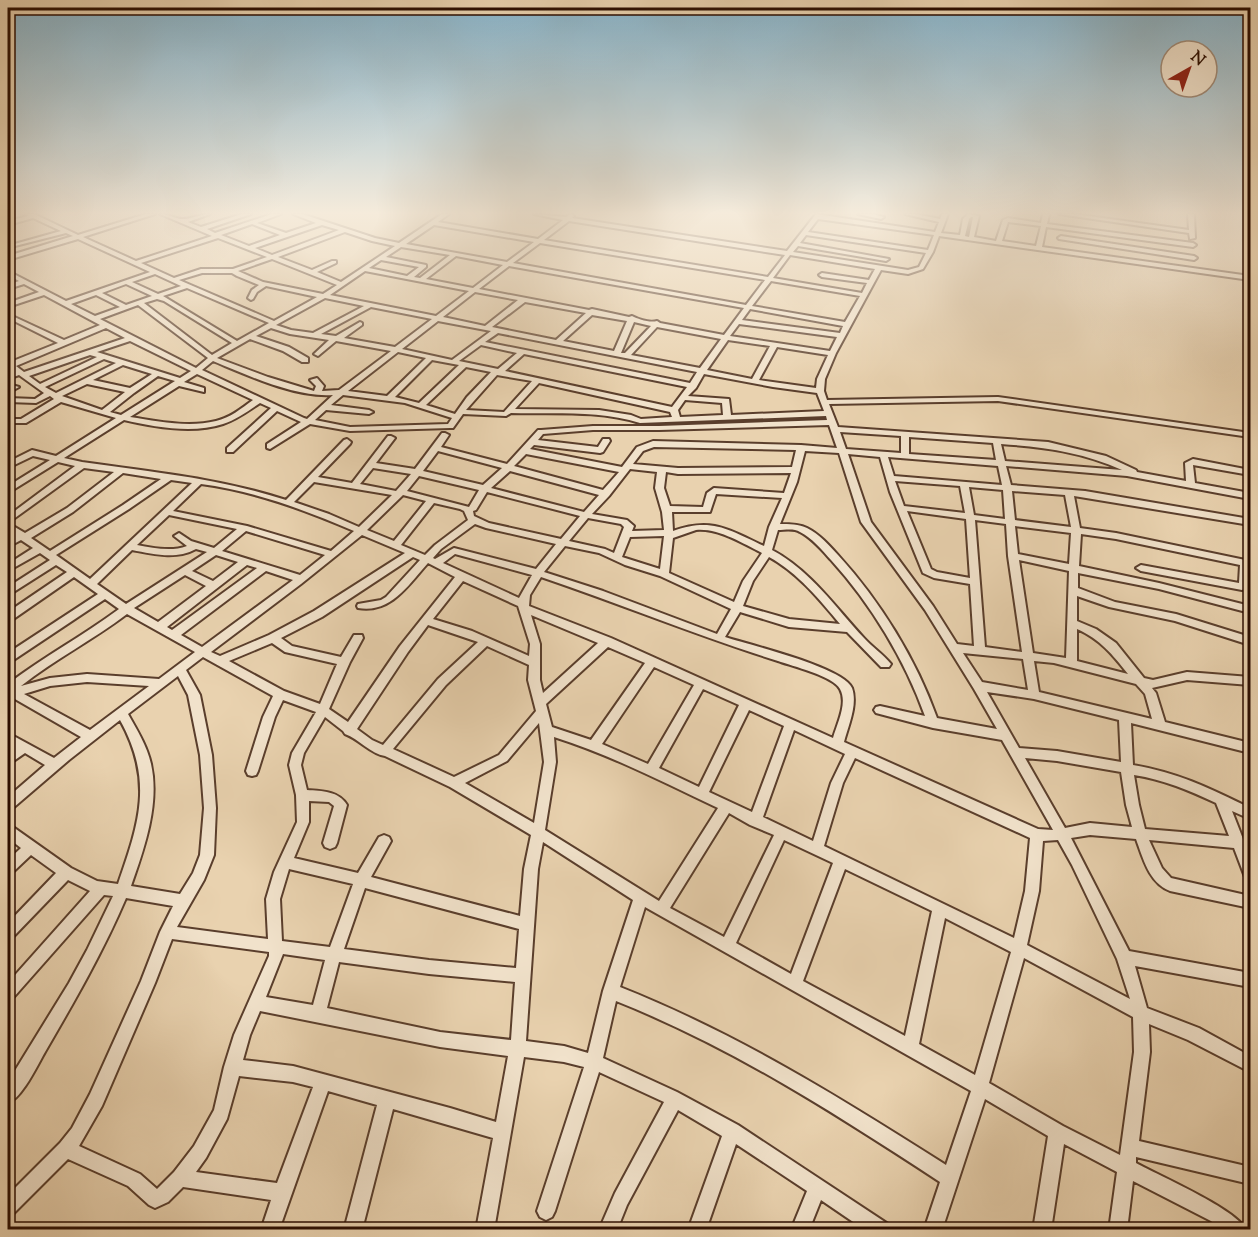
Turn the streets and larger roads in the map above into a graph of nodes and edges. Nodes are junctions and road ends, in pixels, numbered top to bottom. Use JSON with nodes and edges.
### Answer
{"nodes":[{"id":1,"x":155,"y":272,"type":"joint"},
{"id":2,"x":199,"y":272,"type":"edge"},
{"id":3,"x":235,"y":272,"type":"edge"},
{"id":4,"x":308,"y":272,"type":"edge"},
{"id":5,"x":358,"y":272,"type":"edge"},
{"id":6,"x":376,"y":272,"type":"edge"},
{"id":7,"x":416,"y":272,"type":"edge"},
{"id":8,"x":432,"y":272,"type":"edge"},
{"id":9,"x":499,"y":272,"type":"edge"},
{"id":10,"x":551,"y":272,"type":"edge"},
{"id":11,"x":726,"y":272,"type":"edge"},
{"id":12,"x":775,"y":272,"type":"edge"},
{"id":13,"x":877,"y":272,"type":"edge"},
{"id":14,"x":1212,"y":272,"type":"edge"},
{"id":15,"x":8,"y":273,"type":"edge"},
{"id":16,"x":311,"y":273,"type":"joint"},
{"id":17,"x":822,"y":275,"type":"dead end"},
{"id":18,"x":408,"y":278,"type":"junction"},
{"id":19,"x":1251,"y":278,"type":"edge"},
{"id":20,"x":769,"y":279,"type":"junction"},
{"id":21,"x":173,"y":280,"type":"junction"},
{"id":22,"x":421,"y":280,"type":"junction"},
{"id":23,"x":23,"y":282,"type":"junction"},
{"id":24,"x":126,"y":282,"type":"junction"},
{"id":25,"x":871,"y":282,"type":"junction"},
{"id":26,"x":265,"y":284,"type":"junction"},
{"id":27,"x":341,"y":284,"type":"junction"},
{"id":28,"x":186,"y":285,"type":"junction"},
{"id":29,"x":8,"y":287,"type":"edge"},
{"id":30,"x":476,"y":291,"type":"junction"},
{"id":31,"x":43,"y":292,"type":"junction"},
{"id":32,"x":96,"y":292,"type":"junction"},
{"id":33,"x":864,"y":295,"type":"junction"},
{"id":34,"x":158,"y":296,"type":"junction"},
{"id":35,"x":324,"y":296,"type":"junction"},
{"id":36,"x":251,"y":298,"type":"dead end"},
{"id":37,"x":524,"y":299,"type":"junction"},
{"id":38,"x":139,"y":303,"type":"junction"},
{"id":39,"x":65,"y":304,"type":"junction"},
{"id":40,"x":8,"y":305,"type":"edge"},
{"id":41,"x":371,"y":306,"type":"junction"},
{"id":42,"x":748,"y":307,"type":"junction"},
{"id":43,"x":127,"y":308,"type":"junction"},
{"id":44,"x":592,"y":311,"type":"junction"},
{"id":45,"x":8,"y":316,"type":"edge"},
{"id":46,"x":438,"y":318,"type":"junction"},
{"id":47,"x":632,"y":318,"type":"junction"},
{"id":48,"x":94,"y":319,"type":"junction"},
{"id":49,"x":738,"y":322,"type":"junction"},
{"id":50,"x":657,"y":323,"type":"junction"},
{"id":51,"x":272,"y":324,"type":"junction"},
{"id":52,"x":360,"y":324,"type":"dead end"},
{"id":53,"x":106,"y":325,"type":"junction"},
{"id":54,"x":848,"y":325,"type":"junction"},
{"id":55,"x":486,"y":328,"type":"junction"},
{"id":56,"x":497,"y":330,"type":"junction"},
{"id":57,"x":315,"y":335,"type":"junction"},
{"id":58,"x":842,"y":335,"type":"junction"},
{"id":59,"x":251,"y":337,"type":"junction"},
{"id":60,"x":131,"y":338,"type":"junction"},
{"id":61,"x":336,"y":338,"type":"junction"},
{"id":62,"x":727,"y":338,"type":"junction"},
{"id":63,"x":62,"y":342,"type":"junction"},
{"id":64,"x":558,"y":342,"type":"junction"},
{"id":65,"x":479,"y":343,"type":"junction"},
{"id":66,"x":238,"y":344,"type":"junction"},
{"id":67,"x":774,"y":346,"type":"junction"},
{"id":68,"x":395,"y":351,"type":"junction"},
{"id":69,"x":522,"y":352,"type":"junction"},
{"id":70,"x":92,"y":353,"type":"junction"},
{"id":71,"x":617,"y":353,"type":"junction"},
{"id":72,"x":832,"y":353,"type":"junction"},
{"id":73,"x":318,"y":354,"type":"dead end"},
{"id":74,"x":627,"y":355,"type":"junction"},
{"id":75,"x":102,"y":357,"type":"junction"},
{"id":76,"x":430,"y":358,"type":"junction"},
{"id":77,"x":213,"y":359,"type":"junction"},
{"id":78,"x":305,"y":360,"type":"dead end"},
{"id":79,"x":122,"y":363,"type":"junction"},
{"id":80,"x":452,"y":363,"type":"junction"},
{"id":81,"x":9,"y":365,"type":"edge"},
{"id":82,"x":463,"y":366,"type":"junction"},
{"id":83,"x":198,"y":370,"type":"junction"},
{"id":84,"x":704,"y":370,"type":"junction"},
{"id":85,"x":496,"y":373,"type":"junction"},
{"id":86,"x":22,"y":374,"type":"junction"},
{"id":87,"x":157,"y":374,"type":"junction"},
{"id":88,"x":8,"y":377,"type":"edge"},
{"id":89,"x":314,"y":380,"type":"dead end"},
{"id":90,"x":85,"y":381,"type":"junction"},
{"id":91,"x":537,"y":381,"type":"junction"},
{"id":92,"x":755,"y":381,"type":"junction"},
{"id":93,"x":179,"y":382,"type":"junction"},
{"id":94,"x":693,"y":386,"type":"junction"},
{"id":95,"x":39,"y":387,"type":"junction"},
{"id":96,"x":201,"y":390,"type":"dead end"},
{"id":97,"x":131,"y":391,"type":"junction"},
{"id":98,"x":820,"y":391,"type":"junction"},
{"id":99,"x":341,"y":392,"type":"junction"},
{"id":100,"x":316,"y":394,"type":"junction"},
{"id":101,"x":56,"y":396,"type":"junction"},
{"id":102,"x":390,"y":398,"type":"junction"},
{"id":103,"x":684,"y":398,"type":"junction"},
{"id":104,"x":8,"y":400,"type":"edge"},
{"id":105,"x":259,"y":400,"type":"junction"},
{"id":106,"x":634,"y":402,"type":"junction"},
{"id":107,"x":825,"y":402,"type":"junction"},
{"id":108,"x":422,"y":404,"type":"junction"},
{"id":109,"x":325,"y":407,"type":"junction"},
{"id":110,"x":276,"y":408,"type":"junction"},
{"id":111,"x":511,"y":411,"type":"junction"},
{"id":112,"x":369,"y":412,"type":"dead end"},
{"id":113,"x":104,"y":413,"type":"junction"},
{"id":114,"x":459,"y":414,"type":"junction"},
{"id":115,"x":675,"y":415,"type":"junction"},
{"id":116,"x":626,"y":416,"type":"junction"},
{"id":117,"x":727,"y":417,"type":"junction"},
{"id":118,"x":122,"y":418,"type":"junction"},
{"id":119,"x":832,"y":420,"type":"junction"},
{"id":120,"x":8,"y":421,"type":"edge"},
{"id":121,"x":309,"y":421,"type":"junction"},
{"id":122,"x":659,"y":428,"type":"junction"},
{"id":123,"x":904,"y":433,"type":"junction"},
{"id":124,"x":445,"y":435,"type":"dead end"},
{"id":125,"x":1251,"y":435,"type":"edge"},
{"id":126,"x":391,"y":438,"type":"dead end"},
{"id":127,"x":996,"y":440,"type":"junction"},
{"id":128,"x":606,"y":441,"type":"dead end"},
{"id":129,"x":347,"y":442,"type":"dead end"},
{"id":130,"x":534,"y":442,"type":"junction"},
{"id":131,"x":653,"y":444,"type":"junction"},
{"id":132,"x":270,"y":446,"type":"dead end"},
{"id":133,"x":437,"y":448,"type":"junction"},
{"id":134,"x":801,"y":448,"type":"junction"},
{"id":135,"x":230,"y":450,"type":"dead end"},
{"id":136,"x":525,"y":451,"type":"junction"},
{"id":137,"x":841,"y":451,"type":"junction"},
{"id":138,"x":883,"y":453,"type":"junction"},
{"id":139,"x":905,"y":455,"type":"junction"},
{"id":140,"x":56,"y":460,"type":"junction"},
{"id":141,"x":1003,"y":464,"type":"junction"},
{"id":142,"x":8,"y":465,"type":"edge"},
{"id":143,"x":82,"y":465,"type":"junction"},
{"id":144,"x":372,"y":465,"type":"junction"},
{"id":145,"x":509,"y":467,"type":"junction"},
{"id":146,"x":626,"y":468,"type":"junction"},
{"id":147,"x":122,"y":470,"type":"junction"},
{"id":148,"x":662,"y":470,"type":"junction"},
{"id":149,"x":796,"y":470,"type":"junction"},
{"id":150,"x":418,"y":471,"type":"junction"},
{"id":151,"x":1251,"y":472,"type":"edge"},
{"id":152,"x":1137,"y":474,"type":"junction"},
{"id":153,"x":170,"y":476,"type":"junction"},
{"id":154,"x":890,"y":478,"type":"junction"},
{"id":155,"x":313,"y":479,"type":"junction"},
{"id":156,"x":199,"y":481,"type":"junction"},
{"id":157,"x":964,"y":484,"type":"junction"},
{"id":158,"x":1191,"y":484,"type":"junction"},
{"id":159,"x":354,"y":486,"type":"junction"},
{"id":160,"x":1007,"y":487,"type":"junction"},
{"id":161,"x":485,"y":488,"type":"junction"},
{"id":162,"x":8,"y":490,"type":"edge"},
{"id":163,"x":400,"y":493,"type":"junction"},
{"id":164,"x":1069,"y":493,"type":"junction"},
{"id":165,"x":606,"y":494,"type":"junction"},
{"id":166,"x":787,"y":496,"type":"junction"},
{"id":167,"x":1251,"y":496,"type":"edge"},
{"id":168,"x":431,"y":500,"type":"junction"},
{"id":169,"x":289,"y":502,"type":"junction"},
{"id":170,"x":667,"y":508,"type":"junction"},
{"id":171,"x":902,"y":508,"type":"junction"},
{"id":172,"x":468,"y":510,"type":"junction"},
{"id":173,"x":167,"y":512,"type":"junction"},
{"id":174,"x":586,"y":516,"type":"junction"},
{"id":175,"x":970,"y":517,"type":"junction"},
{"id":176,"x":8,"y":520,"type":"edge"},
{"id":177,"x":473,"y":521,"type":"junction"},
{"id":178,"x":1010,"y":521,"type":"junction"},
{"id":179,"x":1251,"y":522,"type":"edge"},
{"id":180,"x":8,"y":526,"type":"edge"},
{"id":181,"x":774,"y":527,"type":"junction"},
{"id":182,"x":244,"y":528,"type":"junction"},
{"id":183,"x":360,"y":531,"type":"junction"},
{"id":184,"x":1077,"y":531,"type":"junction"},
{"id":185,"x":627,"y":534,"type":"junction"},
{"id":186,"x":668,"y":535,"type":"junction"},
{"id":187,"x":24,"y":536,"type":"junction"},
{"id":188,"x":179,"y":536,"type":"dead end"},
{"id":189,"x":563,"y":543,"type":"junction"},
{"id":190,"x":8,"y":544,"type":"edge"},
{"id":191,"x":195,"y":545,"type":"junction"},
{"id":192,"x":395,"y":546,"type":"junction"},
{"id":193,"x":132,"y":547,"type":"junction"},
{"id":194,"x":215,"y":552,"type":"junction"},
{"id":195,"x":767,"y":552,"type":"junction"},
{"id":196,"x":412,"y":553,"type":"junction"},
{"id":197,"x":49,"y":554,"type":"junction"},
{"id":198,"x":332,"y":554,"type":"junction"},
{"id":199,"x":1013,"y":556,"type":"junction"},
{"id":200,"x":617,"y":558,"type":"junction"},
{"id":201,"x":246,"y":561,"type":"junction"},
{"id":202,"x":431,"y":561,"type":"junction"},
{"id":203,"x":1248,"y":563,"type":"edge"},
{"id":204,"x":265,"y":567,"type":"junction"},
{"id":205,"x":1074,"y":567,"type":"junction"},
{"id":206,"x":8,"y":568,"type":"edge"},
{"id":207,"x":1141,"y":568,"type":"dead end"},
{"id":208,"x":184,"y":571,"type":"junction"},
{"id":209,"x":74,"y":572,"type":"junction"},
{"id":210,"x":538,"y":573,"type":"junction"},
{"id":211,"x":664,"y":574,"type":"junction"},
{"id":212,"x":460,"y":576,"type":"junction"},
{"id":213,"x":300,"y":579,"type":"junction"},
{"id":214,"x":975,"y":582,"type":"junction"},
{"id":215,"x":90,"y":585,"type":"junction"},
{"id":216,"x":213,"y":585,"type":"junction"},
{"id":217,"x":1072,"y":590,"type":"junction"},
{"id":218,"x":8,"y":591,"type":"edge"},
{"id":219,"x":105,"y":594,"type":"junction"},
{"id":220,"x":362,"y":606,"type":"dead end"},
{"id":221,"x":524,"y":606,"type":"junction"},
{"id":222,"x":736,"y":608,"type":"junction"},
{"id":223,"x":127,"y":609,"type":"junction"},
{"id":224,"x":1251,"y":610,"type":"edge"},
{"id":225,"x":8,"y":617,"type":"edge"},
{"id":226,"x":427,"y":621,"type":"junction"},
{"id":227,"x":1072,"y":623,"type":"junction"},
{"id":228,"x":159,"y":627,"type":"junction"},
{"id":229,"x":851,"y":629,"type":"junction"},
{"id":230,"x":173,"y":635,"type":"junction"},
{"id":231,"x":273,"y":638,"type":"junction"},
{"id":232,"x":358,"y":638,"type":"dead end"},
{"id":233,"x":719,"y":639,"type":"junction"},
{"id":234,"x":486,"y":641,"type":"junction"},
{"id":235,"x":607,"y":641,"type":"junction"},
{"id":236,"x":1251,"y":641,"type":"edge"},
{"id":237,"x":955,"y":648,"type":"junction"},
{"id":238,"x":980,"y":651,"type":"junction"},
{"id":239,"x":203,"y":652,"type":"junction"},
{"id":240,"x":1028,"y":655,"type":"junction"},
{"id":241,"x":8,"y":658,"type":"edge"},
{"id":242,"x":219,"y":661,"type":"junction"},
{"id":243,"x":652,"y":661,"type":"junction"},
{"id":244,"x":344,"y":662,"type":"junction"},
{"id":245,"x":534,"y":662,"type":"junction"},
{"id":246,"x":1071,"y":663,"type":"junction"},
{"id":247,"x":885,"y":664,"type":"dead end"},
{"id":248,"x":180,"y":669,"type":"junction"},
{"id":249,"x":1140,"y":681,"type":"junction"},
{"id":250,"x":1251,"y":681,"type":"edge"},
{"id":251,"x":162,"y":683,"type":"junction"},
{"id":252,"x":701,"y":683,"type":"junction"},
{"id":253,"x":978,"y":686,"type":"junction"},
{"id":254,"x":14,"y":693,"type":"junction"},
{"id":255,"x":280,"y":694,"type":"junction"},
{"id":256,"x":1034,"y":695,"type":"junction"},
{"id":257,"x":746,"y":703,"type":"junction"},
{"id":258,"x":541,"y":707,"type":"junction"},
{"id":259,"x":323,"y":710,"type":"junction"},
{"id":260,"x":880,"y":710,"type":"dead end"},
{"id":261,"x":122,"y":714,"type":"junction"},
{"id":262,"x":1125,"y":716,"type":"junction"},
{"id":263,"x":933,"y":723,"type":"junction"},
{"id":264,"x":790,"y":724,"type":"junction"},
{"id":265,"x":1160,"y":727,"type":"junction"},
{"id":266,"x":349,"y":730,"type":"junction"},
{"id":267,"x":547,"y":730,"type":"junction"},
{"id":268,"x":90,"y":736,"type":"junction"},
{"id":269,"x":1007,"y":736,"type":"junction"},
{"id":270,"x":8,"y":737,"type":"edge"},
{"id":271,"x":837,"y":745,"type":"junction"},
{"id":272,"x":594,"y":746,"type":"junction"},
{"id":273,"x":1249,"y":746,"type":"edge"},
{"id":274,"x":24,"y":747,"type":"junction"},
{"id":275,"x":384,"y":752,"type":"junction"},
{"id":276,"x":852,"y":752,"type":"junction"},
{"id":277,"x":1016,"y":752,"type":"junction"},
{"id":278,"x":8,"y":759,"type":"edge"},
{"id":279,"x":54,"y":764,"type":"junction"},
{"id":280,"x":1126,"y":769,"type":"junction"},
{"id":281,"x":651,"y":770,"type":"junction"},
{"id":282,"x":252,"y":771,"type":"dead end"},
{"id":283,"x":454,"y":783,"type":"junction"},
{"id":284,"x":302,"y":795,"type":"junction"},
{"id":285,"x":701,"y":795,"type":"junction"},
{"id":286,"x":1221,"y":800,"type":"junction"},
{"id":287,"x":8,"y":804,"type":"edge"},
{"id":288,"x":726,"y":807,"type":"junction"},
{"id":289,"x":1251,"y":814,"type":"edge"},
{"id":290,"x":755,"y":821,"type":"junction"},
{"id":291,"x":8,"y":831,"type":"edge"},
{"id":292,"x":538,"y":832,"type":"junction"},
{"id":293,"x":781,"y":833,"type":"junction"},
{"id":294,"x":1062,"y":834,"type":"junction"},
{"id":295,"x":1139,"y":834,"type":"junction"},
{"id":296,"x":1036,"y":835,"type":"junction"},
{"id":297,"x":384,"y":841,"type":"dead end"},
{"id":298,"x":330,"y":843,"type":"dead end"},
{"id":299,"x":1238,"y":843,"type":"junction"},
{"id":300,"x":31,"y":847,"type":"junction"},
{"id":301,"x":818,"y":849,"type":"junction"},
{"id":302,"x":841,"y":861,"type":"junction"},
{"id":303,"x":286,"y":862,"type":"junction"},
{"id":304,"x":8,"y":868,"type":"edge"},
{"id":305,"x":66,"y":873,"type":"junction"},
{"id":306,"x":1251,"y":873,"type":"edge"},
{"id":307,"x":361,"y":881,"type":"junction"},
{"id":308,"x":101,"y":888,"type":"junction"},
{"id":309,"x":121,"y":892,"type":"junction"},
{"id":310,"x":641,"y":898,"type":"junction"},
{"id":311,"x":183,"y":901,"type":"junction"},
{"id":312,"x":1251,"y":902,"type":"edge"},
{"id":313,"x":940,"y":908,"type":"junction"},
{"id":314,"x":662,"y":910,"type":"junction"},
{"id":315,"x":526,"y":924,"type":"junction"},
{"id":316,"x":8,"y":932,"type":"edge"},
{"id":317,"x":167,"y":933,"type":"junction"},
{"id":318,"x":277,"y":946,"type":"junction"},
{"id":319,"x":727,"y":946,"type":"junction"},
{"id":320,"x":1020,"y":949,"type":"junction"},
{"id":321,"x":334,"y":955,"type":"junction"},
{"id":322,"x":1124,"y":957,"type":"junction"},
{"id":323,"x":524,"y":976,"type":"junction"},
{"id":324,"x":1251,"y":980,"type":"edge"},
{"id":325,"x":795,"y":983,"type":"junction"},
{"id":326,"x":611,"y":991,"type":"junction"},
{"id":327,"x":8,"y":993,"type":"edge"},
{"id":328,"x":256,"y":1003,"type":"junction"},
{"id":329,"x":318,"y":1013,"type":"junction"},
{"id":330,"x":1141,"y":1013,"type":"junction"},
{"id":331,"x":518,"y":1047,"type":"junction"},
{"id":332,"x":910,"y":1048,"type":"junction"},
{"id":333,"x":594,"y":1062,"type":"junction"},
{"id":334,"x":1251,"y":1064,"type":"edge"},
{"id":335,"x":232,"y":1067,"type":"junction"},
{"id":336,"x":323,"y":1083,"type":"junction"},
{"id":337,"x":980,"y":1088,"type":"junction"},
{"id":338,"x":8,"y":1095,"type":"edge"},
{"id":339,"x":387,"y":1099,"type":"junction"},
{"id":340,"x":674,"y":1100,"type":"junction"},
{"id":341,"x":732,"y":1131,"type":"junction"},
{"id":342,"x":501,"y":1132,"type":"junction"},
{"id":343,"x":1057,"y":1132,"type":"junction"},
{"id":344,"x":1130,"y":1147,"type":"junction"},
{"id":345,"x":66,"y":1149,"type":"junction"},
{"id":346,"x":1126,"y":1170,"type":"junction"},
{"id":347,"x":949,"y":1176,"type":"junction"},
{"id":348,"x":1251,"y":1176,"type":"edge"},
{"id":349,"x":180,"y":1178,"type":"junction"},
{"id":350,"x":817,"y":1187,"type":"junction"},
{"id":351,"x":282,"y":1193,"type":"junction"},
{"id":352,"x":8,"y":1207,"type":"edge"},
{"id":353,"x":546,"y":1211,"type":"dead end"},
{"id":354,"x":270,"y":1230,"type":"edge"},
{"id":355,"x":353,"y":1230,"type":"edge"},
{"id":356,"x":485,"y":1230,"type":"edge"},
{"id":357,"x":608,"y":1230,"type":"edge"},
{"id":358,"x":697,"y":1230,"type":"edge"},
{"id":359,"x":800,"y":1230,"type":"edge"},
{"id":360,"x":882,"y":1230,"type":"edge"},
{"id":361,"x":933,"y":1230,"type":"edge"},
{"id":362,"x":1042,"y":1230,"type":"edge"},
{"id":363,"x":1118,"y":1230,"type":"edge"},
{"id":364,"x":1237,"y":1230,"type":"edge"}],
"edges":[{"from":1,"to":21,"type":"street"},
{"from":1,"to":24,"type":"street"},
{"from":2,"to":21,"type":"street"},
{"from":3,"to":26,"type":"street"},
{"from":4,"to":16,"type":"street"},
{"from":5,"to":27,"type":"street"},
{"from":6,"to":18,"type":"street"},
{"from":7,"to":18,"type":"street"},
{"from":8,"to":22,"type":"street"},
{"from":9,"to":30,"type":"street"},
{"from":10,"to":42,"type":"street"},
{"from":11,"to":20,"type":"street"},
{"from":12,"to":20,"type":"street"},
{"from":13,"to":25,"type":"street"},
{"from":14,"to":19,"type":"street"},
{"from":15,"to":23,"type":"street"},
{"from":16,"to":27,"type":"street"},
{"from":17,"to":25,"type":"street"},
{"from":18,"to":22,"type":"street"},
{"from":20,"to":33,"type":"street"},
{"from":20,"to":42,"type":"street"},
{"from":21,"to":28,"type":"street"},
{"from":22,"to":30,"type":"street"},
{"from":23,"to":29,"type":"street"},
{"from":23,"to":31,"type":"street"},
{"from":24,"to":32,"type":"street"},
{"from":24,"to":34,"type":"street"},
{"from":25,"to":33,"type":"street"},
{"from":26,"to":35,"type":"street"},
{"from":26,"to":36,"type":"street"},
{"from":27,"to":35,"type":"street"},
{"from":28,"to":34,"type":"street"},
{"from":28,"to":51,"type":"street"},
{"from":30,"to":37,"type":"street"},
{"from":30,"to":46,"type":"street"},
{"from":31,"to":39,"type":"street"},
{"from":31,"to":40,"type":"street"},
{"from":32,"to":39,"type":"street"},
{"from":32,"to":43,"type":"street"},
{"from":33,"to":54,"type":"street"},
{"from":34,"to":38,"type":"street"},
{"from":34,"to":66,"type":"street"},
{"from":35,"to":41,"type":"street"},
{"from":35,"to":51,"type":"street"},
{"from":37,"to":44,"type":"street"},
{"from":37,"to":55,"type":"street"},
{"from":38,"to":43,"type":"street"},
{"from":38,"to":77,"type":"street"},
{"from":39,"to":48,"type":"street"},
{"from":41,"to":46,"type":"street"},
{"from":41,"to":57,"type":"street"},
{"from":42,"to":49,"type":"street"},
{"from":42,"to":54,"type":"street"},
{"from":43,"to":48,"type":"street"},
{"from":44,"to":47,"type":"street"},
{"from":44,"to":64,"type":"street"},
{"from":45,"to":63,"type":"street"},
{"from":46,"to":55,"type":"street"},
{"from":46,"to":68,"type":"street"},
{"from":47,"to":50,"type":"street"},
{"from":47,"to":71,"type":"street"},
{"from":48,"to":53,"type":"street"},
{"from":49,"to":58,"type":"street"},
{"from":49,"to":62,"type":"street"},
{"from":50,"to":62,"type":"street"},
{"from":50,"to":74,"type":"street"},
{"from":51,"to":57,"type":"street"},
{"from":51,"to":59,"type":"street"},
{"from":52,"to":61,"type":"street"},
{"from":53,"to":60,"type":"street"},
{"from":53,"to":63,"type":"street"},
{"from":54,"to":58,"type":"street"},
{"from":55,"to":56,"type":"street"},
{"from":56,"to":64,"type":"street"},
{"from":56,"to":65,"type":"street"},
{"from":57,"to":61,"type":"street"},
{"from":58,"to":72,"type":"street"},
{"from":59,"to":66,"type":"street"},
{"from":59,"to":78,"type":"street"},
{"from":60,"to":70,"type":"street"},
{"from":60,"to":83,"type":"street"},
{"from":61,"to":68,"type":"street"},
{"from":61,"to":73,"type":"street"},
{"from":62,"to":67,"type":"street"},
{"from":62,"to":84,"type":"street"},
{"from":63,"to":81,"type":"street"},
{"from":64,"to":71,"type":"street"},
{"from":65,"to":69,"type":"street"},
{"from":65,"to":80,"type":"street"},
{"from":66,"to":77,"type":"street"},
{"from":67,"to":72,"type":"street"},
{"from":67,"to":92,"type":"street"},
{"from":68,"to":76,"type":"street"},
{"from":68,"to":99,"type":"street"},
{"from":69,"to":85,"type":"street"},
{"from":69,"to":94,"type":"street"},
{"from":70,"to":75,"type":"street"},
{"from":70,"to":86,"type":"street"},
{"from":71,"to":74,"type":"street"},
{"from":72,"to":98,"type":"street"},
{"from":74,"to":84,"type":"street"},
{"from":75,"to":79,"type":"street"},
{"from":75,"to":95,"type":"street"},
{"from":76,"to":80,"type":"street"},
{"from":76,"to":102,"type":"street"},
{"from":77,"to":83,"type":"street"},
{"from":77,"to":100,"type":"street"},
{"from":79,"to":87,"type":"street"},
{"from":79,"to":90,"type":"street"},
{"from":80,"to":82,"type":"street"},
{"from":81,"to":86,"type":"street"},
{"from":82,"to":85,"type":"street"},
{"from":82,"to":108,"type":"street"},
{"from":83,"to":93,"type":"street"},
{"from":83,"to":105,"type":"street"},
{"from":84,"to":92,"type":"street"},
{"from":84,"to":94,"type":"street"},
{"from":85,"to":91,"type":"street"},
{"from":85,"to":114,"type":"street"},
{"from":86,"to":88,"type":"street"},
{"from":86,"to":95,"type":"street"},
{"from":87,"to":93,"type":"street"},
{"from":87,"to":97,"type":"street"},
{"from":89,"to":100,"type":"street"},
{"from":90,"to":97,"type":"street"},
{"from":90,"to":101,"type":"street"},
{"from":91,"to":106,"type":"street"},
{"from":91,"to":111,"type":"street"},
{"from":92,"to":98,"type":"street"},
{"from":93,"to":96,"type":"street"},
{"from":93,"to":118,"type":"street"},
{"from":94,"to":103,"type":"street"},
{"from":95,"to":101,"type":"street"},
{"from":97,"to":113,"type":"street"},
{"from":98,"to":107,"type":"street"},
{"from":99,"to":100,"type":"street"},
{"from":99,"to":102,"type":"street"},
{"from":99,"to":109,"type":"street"},
{"from":101,"to":104,"type":"street"},
{"from":101,"to":113,"type":"street"},
{"from":101,"to":120,"type":"street"},
{"from":102,"to":108,"type":"street"},
{"from":103,"to":115,"type":"street"},
{"from":103,"to":117,"type":"street"},
{"from":105,"to":110,"type":"street"},
{"from":105,"to":118,"type":"street"},
{"from":106,"to":115,"type":"street"},
{"from":106,"to":116,"type":"street"},
{"from":107,"to":119,"type":"street"},
{"from":107,"to":125,"type":"street"},
{"from":108,"to":114,"type":"street"},
{"from":109,"to":112,"type":"street"},
{"from":109,"to":121,"type":"street"},
{"from":110,"to":121,"type":"street"},
{"from":110,"to":135,"type":"street"},
{"from":111,"to":114,"type":"street"},
{"from":111,"to":116,"type":"street"},
{"from":113,"to":118,"type":"street"},
{"from":114,"to":121,"type":"street"},
{"from":115,"to":116,"type":"street"},
{"from":115,"to":117,"type":"street"},
{"from":117,"to":119,"type":"street"},
{"from":118,"to":140,"type":"street"},
{"from":119,"to":122,"type":"street"},
{"from":119,"to":123,"type":"street"},
{"from":119,"to":137,"type":"street"},
{"from":121,"to":132,"type":"street"},
{"from":122,"to":130,"type":"street"},
{"from":122,"to":131,"type":"street"},
{"from":123,"to":127,"type":"street"},
{"from":123,"to":139,"type":"street"},
{"from":124,"to":133,"type":"street"},
{"from":126,"to":144,"type":"street"},
{"from":127,"to":141,"type":"street"},
{"from":127,"to":152,"type":"street"},
{"from":128,"to":130,"type":"street"},
{"from":129,"to":155,"type":"street"},
{"from":130,"to":136,"type":"street"},
{"from":131,"to":134,"type":"street"},
{"from":131,"to":146,"type":"street"},
{"from":133,"to":145,"type":"street"},
{"from":133,"to":150,"type":"street"},
{"from":134,"to":137,"type":"street"},
{"from":134,"to":149,"type":"street"},
{"from":136,"to":145,"type":"street"},
{"from":136,"to":146,"type":"street"},
{"from":137,"to":138,"type":"street"},
{"from":137,"to":237,"type":"street"},
{"from":138,"to":139,"type":"street"},
{"from":138,"to":154,"type":"street"},
{"from":139,"to":141,"type":"street"},
{"from":140,"to":142,"type":"street"},
{"from":140,"to":143,"type":"street"},
{"from":140,"to":162,"type":"street"},
{"from":141,"to":152,"type":"street"},
{"from":141,"to":160,"type":"street"},
{"from":143,"to":147,"type":"street"},
{"from":143,"to":176,"type":"street"},
{"from":144,"to":150,"type":"street"},
{"from":144,"to":159,"type":"street"},
{"from":145,"to":161,"type":"street"},
{"from":145,"to":165,"type":"street"},
{"from":146,"to":148,"type":"street"},
{"from":146,"to":165,"type":"street"},
{"from":147,"to":153,"type":"street"},
{"from":147,"to":187,"type":"street"},
{"from":148,"to":149,"type":"street"},
{"from":148,"to":170,"type":"street"},
{"from":149,"to":166,"type":"street"},
{"from":150,"to":161,"type":"street"},
{"from":150,"to":163,"type":"street"},
{"from":151,"to":158,"type":"street"},
{"from":152,"to":158,"type":"street"},
{"from":153,"to":156,"type":"street"},
{"from":153,"to":197,"type":"street"},
{"from":154,"to":157,"type":"street"},
{"from":154,"to":171,"type":"street"},
{"from":155,"to":159,"type":"street"},
{"from":155,"to":169,"type":"street"},
{"from":156,"to":169,"type":"street"},
{"from":156,"to":173,"type":"street"},
{"from":157,"to":160,"type":"street"},
{"from":157,"to":175,"type":"street"},
{"from":158,"to":167,"type":"street"},
{"from":159,"to":163,"type":"street"},
{"from":160,"to":164,"type":"street"},
{"from":160,"to":178,"type":"street"},
{"from":161,"to":172,"type":"street"},
{"from":161,"to":174,"type":"street"},
{"from":163,"to":168,"type":"street"},
{"from":163,"to":183,"type":"street"},
{"from":164,"to":179,"type":"street"},
{"from":164,"to":184,"type":"street"},
{"from":165,"to":174,"type":"street"},
{"from":166,"to":170,"type":"street"},
{"from":166,"to":181,"type":"street"},
{"from":168,"to":172,"type":"street"},
{"from":168,"to":192,"type":"street"},
{"from":169,"to":183,"type":"street"},
{"from":170,"to":186,"type":"street"},
{"from":171,"to":175,"type":"street"},
{"from":171,"to":214,"type":"street"},
{"from":172,"to":177,"type":"street"},
{"from":173,"to":182,"type":"street"},
{"from":173,"to":193,"type":"street"},
{"from":174,"to":185,"type":"street"},
{"from":174,"to":189,"type":"street"},
{"from":175,"to":178,"type":"street"},
{"from":175,"to":214,"type":"street"},
{"from":177,"to":189,"type":"street"},
{"from":177,"to":202,"type":"street"},
{"from":178,"to":184,"type":"street"},
{"from":178,"to":199,"type":"street"},
{"from":180,"to":187,"type":"street"},
{"from":181,"to":195,"type":"street"},
{"from":181,"to":263,"type":"street"},
{"from":182,"to":194,"type":"street"},
{"from":182,"to":198,"type":"street"},
{"from":183,"to":192,"type":"street"},
{"from":183,"to":198,"type":"street"},
{"from":184,"to":203,"type":"street"},
{"from":184,"to":205,"type":"street"},
{"from":185,"to":186,"type":"street"},
{"from":185,"to":200,"type":"street"},
{"from":186,"to":195,"type":"street"},
{"from":186,"to":211,"type":"street"},
{"from":187,"to":190,"type":"street"},
{"from":187,"to":197,"type":"street"},
{"from":188,"to":191,"type":"street"},
{"from":189,"to":200,"type":"street"},
{"from":189,"to":210,"type":"street"},
{"from":191,"to":193,"type":"street"},
{"from":191,"to":194,"type":"street"},
{"from":192,"to":196,"type":"street"},
{"from":193,"to":215,"type":"street"},
{"from":194,"to":201,"type":"street"},
{"from":194,"to":208,"type":"street"},
{"from":195,"to":222,"type":"street"},
{"from":195,"to":229,"type":"street"},
{"from":196,"to":202,"type":"street"},
{"from":196,"to":231,"type":"street"},
{"from":197,"to":206,"type":"street"},
{"from":197,"to":209,"type":"street"},
{"from":197,"to":218,"type":"street"},
{"from":198,"to":213,"type":"street"},
{"from":199,"to":205,"type":"street"},
{"from":199,"to":240,"type":"street"},
{"from":200,"to":211,"type":"street"},
{"from":201,"to":204,"type":"street"},
{"from":201,"to":216,"type":"street"},
{"from":202,"to":210,"type":"street"},
{"from":202,"to":212,"type":"street"},
{"from":202,"to":220,"type":"street"},
{"from":203,"to":207,"type":"street"},
{"from":204,"to":213,"type":"street"},
{"from":204,"to":230,"type":"street"},
{"from":205,"to":217,"type":"street"},
{"from":205,"to":224,"type":"street"},
{"from":208,"to":216,"type":"street"},
{"from":208,"to":223,"type":"street"},
{"from":209,"to":215,"type":"street"},
{"from":209,"to":225,"type":"street"},
{"from":210,"to":221,"type":"street"},
{"from":210,"to":233,"type":"street"},
{"from":211,"to":222,"type":"street"},
{"from":212,"to":221,"type":"street"},
{"from":212,"to":226,"type":"street"},
{"from":213,"to":239,"type":"street"},
{"from":214,"to":238,"type":"street"},
{"from":215,"to":219,"type":"street"},
{"from":216,"to":228,"type":"street"},
{"from":217,"to":227,"type":"street"},
{"from":217,"to":236,"type":"street"},
{"from":219,"to":223,"type":"street"},
{"from":219,"to":241,"type":"street"},
{"from":221,"to":235,"type":"street"},
{"from":221,"to":245,"type":"street"},
{"from":222,"to":229,"type":"street"},
{"from":222,"to":233,"type":"street"},
{"from":223,"to":228,"type":"street"},
{"from":223,"to":254,"type":"street"},
{"from":226,"to":234,"type":"street"},
{"from":226,"to":266,"type":"street"},
{"from":227,"to":246,"type":"street"},
{"from":227,"to":249,"type":"street"},
{"from":228,"to":230,"type":"street"},
{"from":229,"to":247,"type":"street"},
{"from":230,"to":239,"type":"street"},
{"from":231,"to":242,"type":"street"},
{"from":231,"to":244,"type":"street"},
{"from":232,"to":244,"type":"street"},
{"from":233,"to":271,"type":"street"},
{"from":234,"to":245,"type":"street"},
{"from":234,"to":275,"type":"street"},
{"from":235,"to":243,"type":"street"},
{"from":235,"to":258,"type":"street"},
{"from":237,"to":238,"type":"street"},
{"from":237,"to":253,"type":"street"},
{"from":238,"to":240,"type":"street"},
{"from":239,"to":242,"type":"street"},
{"from":239,"to":248,"type":"street"},
{"from":240,"to":246,"type":"street"},
{"from":240,"to":256,"type":"street"},
{"from":242,"to":255,"type":"street"},
{"from":243,"to":252,"type":"street"},
{"from":243,"to":272,"type":"street"},
{"from":244,"to":259,"type":"street"},
{"from":245,"to":258,"type":"street"},
{"from":246,"to":249,"type":"street"},
{"from":248,"to":251,"type":"street"},
{"from":248,"to":311,"type":"street"},
{"from":249,"to":250,"type":"street"},
{"from":249,"to":265,"type":"street"},
{"from":251,"to":254,"type":"street"},
{"from":251,"to":261,"type":"street"},
{"from":252,"to":257,"type":"street"},
{"from":252,"to":281,"type":"street"},
{"from":253,"to":256,"type":"street"},
{"from":253,"to":269,"type":"street"},
{"from":254,"to":268,"type":"street"},
{"from":255,"to":259,"type":"street"},
{"from":255,"to":282,"type":"street"},
{"from":256,"to":262,"type":"street"},
{"from":257,"to":264,"type":"street"},
{"from":257,"to":285,"type":"street"},
{"from":258,"to":267,"type":"street"},
{"from":258,"to":283,"type":"street"},
{"from":259,"to":266,"type":"street"},
{"from":259,"to":284,"type":"street"},
{"from":260,"to":263,"type":"street"},
{"from":261,"to":268,"type":"street"},
{"from":261,"to":309,"type":"street"},
{"from":262,"to":265,"type":"street"},
{"from":262,"to":280,"type":"street"},
{"from":263,"to":269,"type":"street"},
{"from":264,"to":271,"type":"street"},
{"from":264,"to":290,"type":"street"},
{"from":265,"to":273,"type":"street"},
{"from":266,"to":275,"type":"street"},
{"from":267,"to":272,"type":"street"},
{"from":267,"to":292,"type":"street"},
{"from":268,"to":279,"type":"street"},
{"from":269,"to":277,"type":"street"},
{"from":270,"to":274,"type":"street"},
{"from":271,"to":276,"type":"street"},
{"from":272,"to":281,"type":"street"},
{"from":274,"to":278,"type":"street"},
{"from":274,"to":279,"type":"street"},
{"from":275,"to":283,"type":"street"},
{"from":276,"to":296,"type":"street"},
{"from":276,"to":301,"type":"street"},
{"from":277,"to":280,"type":"street"},
{"from":277,"to":294,"type":"street"},
{"from":279,"to":287,"type":"street"},
{"from":280,"to":286,"type":"street"},
{"from":280,"to":295,"type":"street"},
{"from":281,"to":285,"type":"street"},
{"from":283,"to":292,"type":"street"},
{"from":284,"to":298,"type":"street"},
{"from":284,"to":303,"type":"street"},
{"from":285,"to":288,"type":"street"},
{"from":286,"to":289,"type":"street"},
{"from":286,"to":299,"type":"street"},
{"from":288,"to":290,"type":"street"},
{"from":288,"to":314,"type":"street"},
{"from":290,"to":293,"type":"street"},
{"from":291,"to":300,"type":"street"},
{"from":292,"to":310,"type":"street"},
{"from":292,"to":315,"type":"street"},
{"from":293,"to":301,"type":"street"},
{"from":293,"to":319,"type":"street"},
{"from":294,"to":295,"type":"street"},
{"from":294,"to":296,"type":"street"},
{"from":294,"to":322,"type":"street"},
{"from":295,"to":299,"type":"street"},
{"from":295,"to":312,"type":"street"},
{"from":296,"to":320,"type":"street"},
{"from":297,"to":307,"type":"street"},
{"from":299,"to":306,"type":"street"},
{"from":300,"to":304,"type":"street"},
{"from":300,"to":305,"type":"street"},
{"from":301,"to":302,"type":"street"},
{"from":302,"to":313,"type":"street"},
{"from":302,"to":325,"type":"street"},
{"from":303,"to":307,"type":"street"},
{"from":303,"to":318,"type":"street"},
{"from":305,"to":308,"type":"street"},
{"from":305,"to":316,"type":"street"},
{"from":307,"to":315,"type":"street"},
{"from":307,"to":321,"type":"street"},
{"from":308,"to":309,"type":"street"},
{"from":308,"to":327,"type":"street"},
{"from":309,"to":311,"type":"street"},
{"from":309,"to":338,"type":"street"},
{"from":310,"to":314,"type":"street"},
{"from":310,"to":326,"type":"street"},
{"from":311,"to":317,"type":"street"},
{"from":313,"to":320,"type":"street"},
{"from":313,"to":332,"type":"street"},
{"from":314,"to":319,"type":"street"},
{"from":315,"to":323,"type":"street"},
{"from":317,"to":318,"type":"street"},
{"from":317,"to":345,"type":"street"},
{"from":318,"to":321,"type":"street"},
{"from":318,"to":328,"type":"street"},
{"from":319,"to":325,"type":"street"},
{"from":320,"to":330,"type":"street"},
{"from":320,"to":337,"type":"street"},
{"from":321,"to":323,"type":"street"},
{"from":321,"to":329,"type":"street"},
{"from":322,"to":324,"type":"street"},
{"from":322,"to":330,"type":"street"},
{"from":323,"to":331,"type":"street"},
{"from":325,"to":332,"type":"street"},
{"from":326,"to":333,"type":"street"},
{"from":326,"to":347,"type":"street"},
{"from":328,"to":329,"type":"street"},
{"from":328,"to":335,"type":"street"},
{"from":329,"to":331,"type":"street"},
{"from":330,"to":334,"type":"street"},
{"from":330,"to":344,"type":"street"},
{"from":331,"to":333,"type":"street"},
{"from":331,"to":342,"type":"street"},
{"from":332,"to":337,"type":"street"},
{"from":333,"to":340,"type":"street"},
{"from":333,"to":353,"type":"street"},
{"from":335,"to":336,"type":"street"},
{"from":335,"to":349,"type":"street"},
{"from":336,"to":339,"type":"street"},
{"from":336,"to":351,"type":"street"},
{"from":337,"to":343,"type":"street"},
{"from":337,"to":347,"type":"street"},
{"from":339,"to":342,"type":"street"},
{"from":339,"to":355,"type":"street"},
{"from":340,"to":341,"type":"street"},
{"from":340,"to":357,"type":"street"},
{"from":341,"to":350,"type":"street"},
{"from":341,"to":358,"type":"street"},
{"from":342,"to":356,"type":"street"},
{"from":343,"to":346,"type":"street"},
{"from":343,"to":362,"type":"street"},
{"from":344,"to":346,"type":"street"},
{"from":344,"to":348,"type":"street"},
{"from":345,"to":349,"type":"street"},
{"from":345,"to":352,"type":"street"},
{"from":346,"to":363,"type":"street"},
{"from":346,"to":364,"type":"street"},
{"from":347,"to":361,"type":"street"},
{"from":349,"to":351,"type":"street"},
{"from":350,"to":359,"type":"street"},
{"from":350,"to":360,"type":"street"},
{"from":351,"to":354,"type":"street"}]}
